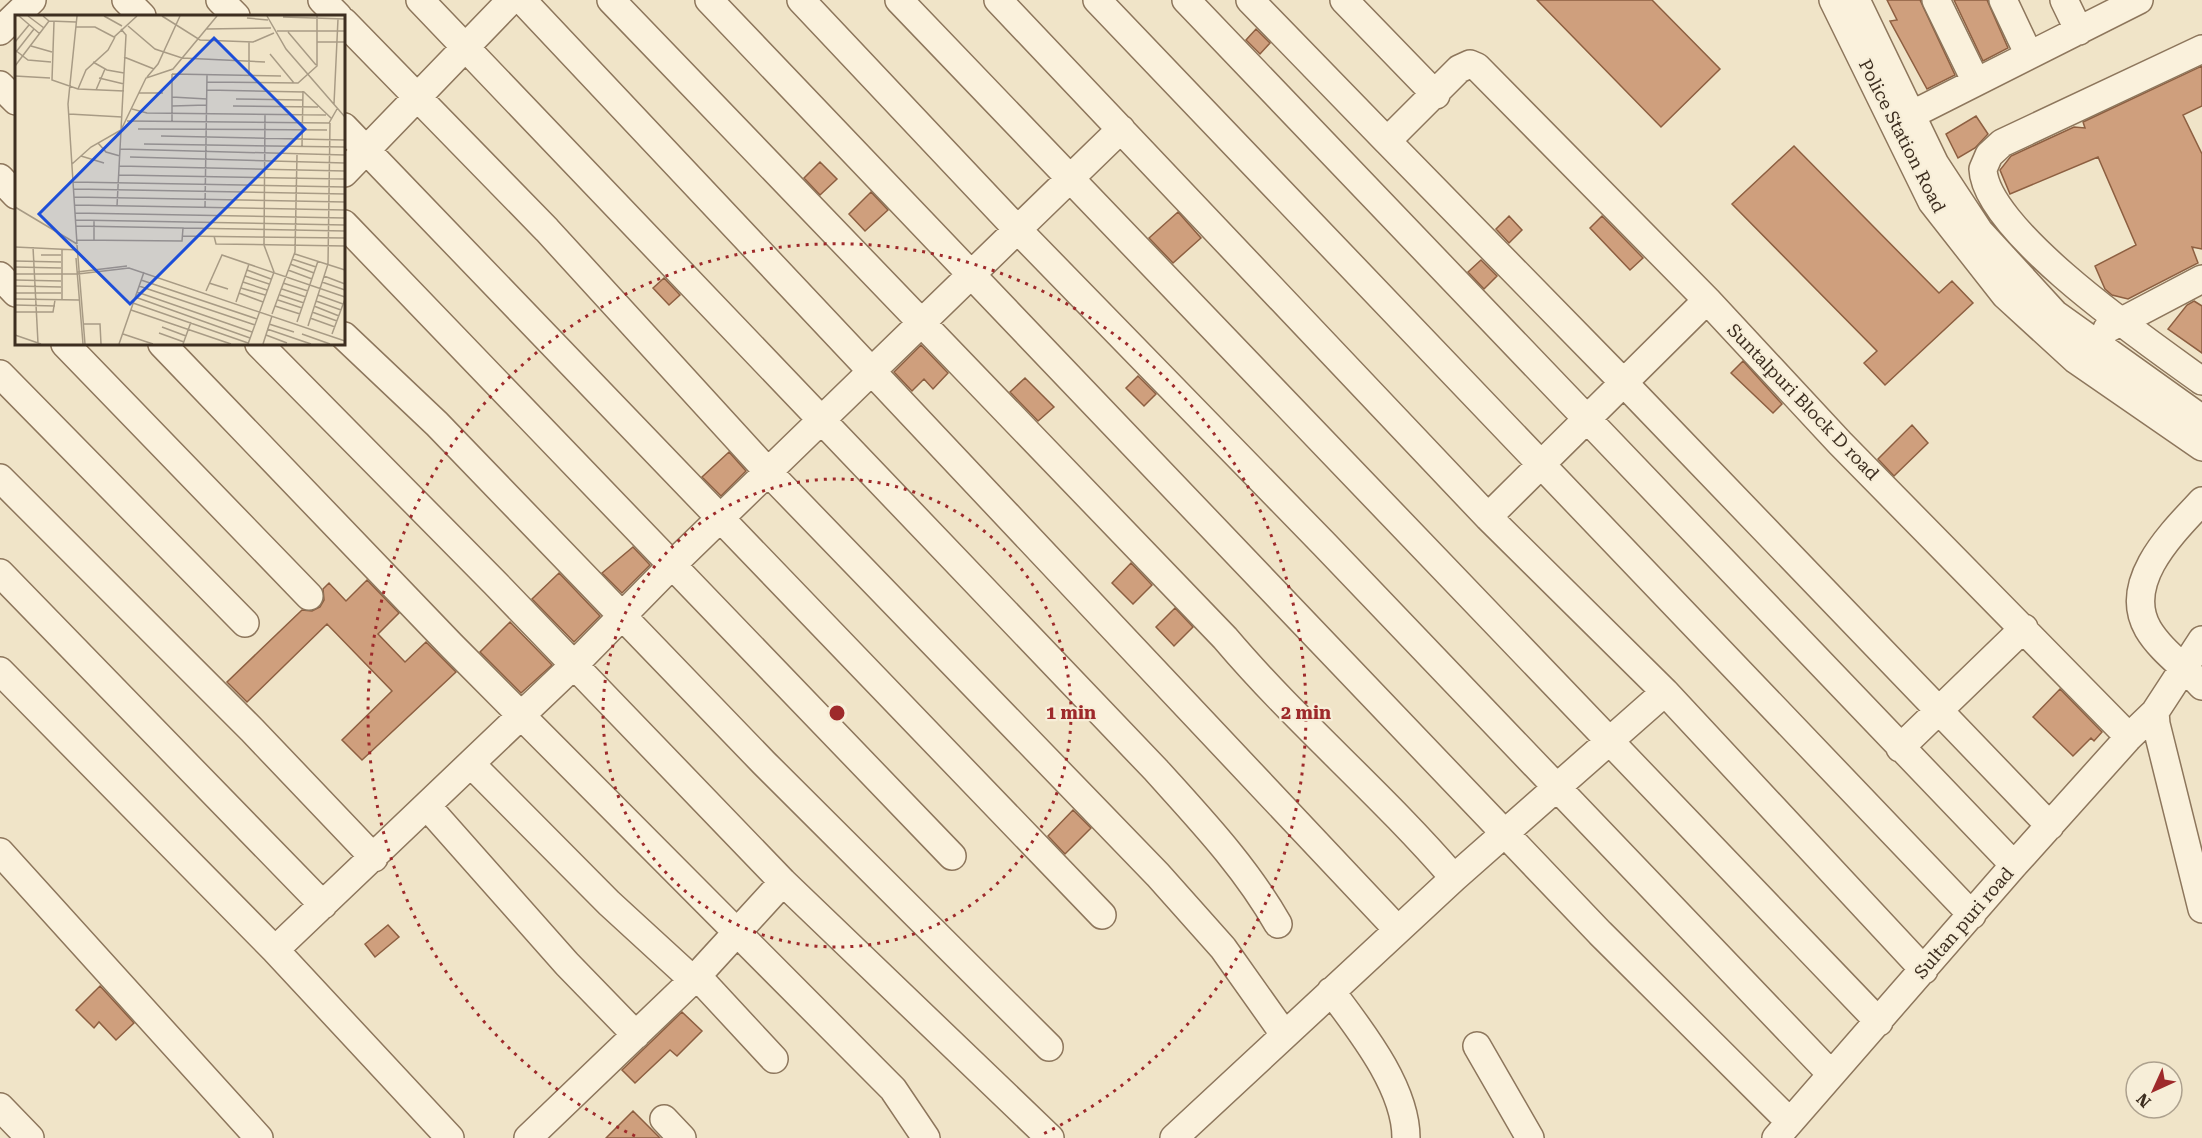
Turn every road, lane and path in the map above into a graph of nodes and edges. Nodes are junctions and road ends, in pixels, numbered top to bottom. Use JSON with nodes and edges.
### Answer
{"nodes":[{"id":1,"x":126,"y":0,"type":"edge"},
{"id":2,"x":220,"y":0,"type":"edge"},
{"id":3,"x":322,"y":0,"type":"edge"},
{"id":4,"x":420,"y":0,"type":"edge"},
{"id":5,"x":511,"y":0,"type":"edge"},
{"id":6,"x":522,"y":0,"type":"edge"},
{"id":7,"x":611,"y":0,"type":"edge"},
{"id":8,"x":709,"y":0,"type":"edge"},
{"id":9,"x":801,"y":0,"type":"edge"},
{"id":10,"x":899,"y":0,"type":"edge"},
{"id":11,"x":998,"y":0,"type":"edge"},
{"id":12,"x":1097,"y":0,"type":"edge"},
{"id":13,"x":1186,"y":0,"type":"edge"},
{"id":14,"x":1250,"y":0,"type":"edge"},
{"id":15,"x":1344,"y":0,"type":"edge"},
{"id":16,"x":1833,"y":0,"type":"edge"},
{"id":17,"x":1856,"y":0,"type":"edge"},
{"id":18,"x":1936,"y":0,"type":"edge"},
{"id":19,"x":2003,"y":0,"type":"edge"},
{"id":20,"x":2064,"y":0,"type":"edge"},
{"id":21,"x":2127,"y":3,"type":"edge"},
{"id":22,"x":141,"y":15,"type":"edge"},
{"id":23,"x":235,"y":15,"type":"edge"},
{"id":24,"x":337,"y":15,"type":"edge"},
{"id":25,"x":15,"y":16,"type":"edge"},
{"id":26,"x":345,"y":23,"type":"edge"},
{"id":27,"x":2079,"y":30,"type":"junction"},
{"id":28,"x":0,"y":31,"type":"edge"},
{"id":29,"x":466,"y":46,"type":"junction"},
{"id":30,"x":2202,"y":49,"type":"edge"},
{"id":31,"x":2029,"y":55,"type":"junction"},
{"id":32,"x":1976,"y":82,"type":"junction"},
{"id":33,"x":0,"y":85,"type":"edge"},
{"id":34,"x":1436,"y":95,"type":"junction"},
{"id":35,"x":417,"y":98,"type":"junction"},
{"id":36,"x":15,"y":100,"type":"edge"},
{"id":37,"x":1911,"y":115,"type":"junction"},
{"id":38,"x":345,"y":128,"type":"edge"},
{"id":39,"x":1121,"y":129,"type":"junction"},
{"id":40,"x":1387,"y":141,"type":"junction"},
{"id":41,"x":366,"y":150,"type":"junction"},
{"id":42,"x":345,"y":172,"type":"edge"},
{"id":43,"x":0,"y":178,"type":"edge"},
{"id":44,"x":1070,"y":179,"type":"junction"},
{"id":45,"x":15,"y":194,"type":"edge"},
{"id":46,"x":345,"y":225,"type":"edge"},
{"id":47,"x":1017,"y":229,"type":"junction"},
{"id":48,"x":971,"y":275,"type":"junction"},
{"id":49,"x":0,"y":276,"type":"edge"},
{"id":50,"x":2202,"y":279,"type":"edge"},
{"id":51,"x":15,"y":292,"type":"edge"},
{"id":52,"x":1707,"y":300,"type":"junction"},
{"id":53,"x":2120,"y":322,"type":"junction"},
{"id":54,"x":922,"y":323,"type":"junction"},
{"id":55,"x":345,"y":337,"type":"edge"},
{"id":56,"x":2089,"y":338,"type":"junction"},
{"id":57,"x":66,"y":345,"type":"edge"},
{"id":58,"x":164,"y":345,"type":"edge"},
{"id":59,"x":260,"y":345,"type":"edge"},
{"id":60,"x":871,"y":370,"type":"junction"},
{"id":61,"x":0,"y":374,"type":"edge"},
{"id":62,"x":2202,"y":381,"type":"edge"},
{"id":63,"x":1624,"y":382,"type":"junction"},
{"id":64,"x":1588,"y":419,"type":"junction"},
{"id":65,"x":2202,"y":419,"type":"edge"},
{"id":66,"x":823,"y":420,"type":"junction"},
{"id":67,"x":2202,"y":447,"type":"edge"},
{"id":68,"x":1541,"y":464,"type":"junction"},
{"id":69,"x":769,"y":473,"type":"junction"},
{"id":70,"x":0,"y":478,"type":"edge"},
{"id":71,"x":2202,"y":501,"type":"edge"},
{"id":72,"x":1488,"y":517,"type":"junction"},
{"id":73,"x":722,"y":518,"type":"junction"},
{"id":74,"x":672,"y":565,"type":"junction"},
{"id":75,"x":0,"y":573,"type":"edge"},
{"id":76,"x":309,"y":596,"type":"dead end"},
{"id":77,"x":622,"y":615,"type":"junction"},
{"id":78,"x":245,"y":623,"type":"dead end"},
{"id":79,"x":2024,"y":628,"type":"junction"},
{"id":80,"x":2202,"y":640,"type":"edge"},
{"id":81,"x":574,"y":665,"type":"junction"},
{"id":82,"x":2195,"y":674,"type":"edge"},
{"id":83,"x":5,"y":686,"type":"edge"},
{"id":84,"x":1665,"y":692,"type":"junction"},
{"id":85,"x":2157,"y":707,"type":"junction"},
{"id":86,"x":1940,"y":711,"type":"junction"},
{"id":87,"x":521,"y":714,"type":"junction"},
{"id":88,"x":2129,"y":737,"type":"junction"},
{"id":89,"x":1610,"y":742,"type":"junction"},
{"id":90,"x":1900,"y":748,"type":"junction"},
{"id":91,"x":471,"y":764,"type":"junction"},
{"id":92,"x":1556,"y":788,"type":"junction"},
{"id":93,"x":427,"y":806,"type":"junction"},
{"id":94,"x":2050,"y":826,"type":"junction"},
{"id":95,"x":1507,"y":833,"type":"junction"},
{"id":96,"x":0,"y":852,"type":"edge"},
{"id":97,"x":952,"y":856,"type":"dead end"},
{"id":98,"x":374,"y":858,"type":"junction"},
{"id":99,"x":2014,"y":866,"type":"junction"},
{"id":100,"x":1454,"y":879,"type":"junction"},
{"id":101,"x":783,"y":882,"type":"junction"},
{"id":102,"x":323,"y":905,"type":"junction"},
{"id":103,"x":2202,"y":909,"type":"edge"},
{"id":104,"x":1102,"y":915,"type":"dead end"},
{"id":105,"x":1972,"y":915,"type":"junction"},
{"id":106,"x":1278,"y":924,"type":"dead end"},
{"id":107,"x":1398,"y":930,"type":"junction"},
{"id":108,"x":738,"y":931,"type":"junction"},
{"id":109,"x":275,"y":950,"type":"junction"},
{"id":110,"x":1924,"y":970,"type":"junction"},
{"id":111,"x":695,"y":978,"type":"junction"},
{"id":112,"x":1331,"y":992,"type":"junction"},
{"id":113,"x":1879,"y":1022,"type":"junction"},
{"id":114,"x":1284,"y":1034,"type":"junction"},
{"id":115,"x":636,"y":1035,"type":"junction"},
{"id":116,"x":1477,"y":1046,"type":"dead end"},
{"id":117,"x":1049,"y":1047,"type":"dead end"},
{"id":118,"x":774,"y":1059,"type":"dead end"},
{"id":119,"x":1830,"y":1073,"type":"junction"},
{"id":120,"x":0,"y":1107,"type":"edge"},
{"id":121,"x":1783,"y":1130,"type":"edge"},
{"id":122,"x":30,"y":1138,"type":"edge"},
{"id":123,"x":259,"y":1138,"type":"edge"},
{"id":124,"x":450,"y":1138,"type":"edge"},
{"id":125,"x":528,"y":1138,"type":"edge"},
{"id":126,"x":926,"y":1138,"type":"edge"},
{"id":127,"x":1050,"y":1138,"type":"edge"},
{"id":128,"x":1174,"y":1138,"type":"edge"},
{"id":129,"x":1406,"y":1138,"type":"edge"},
{"id":130,"x":1530,"y":1138,"type":"edge"}],
"edges":[{"from":1,"to":22,"type":"street"},
{"from":2,"to":23,"type":"street"},
{"from":3,"to":24,"type":"street"},
{"from":4,"to":29,"type":"street"},
{"from":5,"to":29,"type":"street"},
{"from":6,"to":60,"type":"street"},
{"from":7,"to":54,"type":"street"},
{"from":8,"to":48,"type":"street"},
{"from":9,"to":47,"type":"street"},
{"from":10,"to":44,"type":"street"},
{"from":11,"to":39,"type":"street"},
{"from":12,"to":68,"type":"street"},
{"from":13,"to":64,"type":"street"},
{"from":14,"to":40,"type":"street"},
{"from":15,"to":34,"type":"street"},
{"from":16,"to":67,"type":"street","name":"Police Station Road"},
{"from":17,"to":37,"type":"street","name":"Police Station Road"},
{"from":18,"to":32,"type":"street"},
{"from":19,"to":31,"type":"street"},
{"from":20,"to":27,"type":"street"},
{"from":21,"to":27,"type":"street"},
{"from":25,"to":28,"type":"street"},
{"from":26,"to":35,"type":"street"},
{"from":27,"to":31,"type":"street"},
{"from":29,"to":35,"type":"street"},
{"from":29,"to":66,"type":"street"},
{"from":30,"to":53,"type":"street"},
{"from":31,"to":32,"type":"street"},
{"from":32,"to":37,"type":"street"},
{"from":33,"to":36,"type":"street"},
{"from":34,"to":40,"type":"street"},
{"from":34,"to":52,"type":"street","name":"Suntalpuri Block D road"},
{"from":35,"to":41,"type":"street"},
{"from":35,"to":69,"type":"street"},
{"from":37,"to":56,"type":"street","name":"Police Station Road"},
{"from":38,"to":41,"type":"street"},
{"from":39,"to":44,"type":"street"},
{"from":39,"to":72,"type":"street"},
{"from":40,"to":63,"type":"street"},
{"from":41,"to":42,"type":"street"},
{"from":41,"to":73,"type":"street"},
{"from":43,"to":45,"type":"street"},
{"from":44,"to":47,"type":"street"},
{"from":44,"to":89,"type":"street"},
{"from":46,"to":74,"type":"street"},
{"from":47,"to":48,"type":"street"},
{"from":47,"to":92,"type":"street"},
{"from":48,"to":54,"type":"street"},
{"from":48,"to":95,"type":"street"},
{"from":49,"to":51,"type":"street"},
{"from":50,"to":53,"type":"street"},
{"from":52,"to":63,"type":"street"},
{"from":52,"to":79,"type":"street","name":"Suntalpuri Block D road"},
{"from":53,"to":56,"type":"street"},
{"from":53,"to":62,"type":"street"},
{"from":54,"to":60,"type":"street"},
{"from":54,"to":100,"type":"street"},
{"from":55,"to":77,"type":"street"},
{"from":56,"to":65,"type":"street","name":"Police Station Road"},
{"from":57,"to":76,"type":"street"},
{"from":58,"to":87,"type":"street"},
{"from":59,"to":81,"type":"street"},
{"from":60,"to":66,"type":"street"},
{"from":60,"to":107,"type":"street"},
{"from":61,"to":78,"type":"street"},
{"from":63,"to":64,"type":"street"},
{"from":63,"to":86,"type":"street"},
{"from":64,"to":68,"type":"street"},
{"from":64,"to":90,"type":"street"},
{"from":66,"to":69,"type":"street"},
{"from":66,"to":106,"type":"street"},
{"from":68,"to":72,"type":"street"},
{"from":68,"to":105,"type":"street"},
{"from":69,"to":73,"type":"street"},
{"from":69,"to":114,"type":"street"},
{"from":70,"to":98,"type":"street"},
{"from":71,"to":82,"type":"street"},
{"from":72,"to":84,"type":"street"},
{"from":73,"to":74,"type":"street"},
{"from":73,"to":104,"type":"street"},
{"from":74,"to":77,"type":"street"},
{"from":74,"to":97,"type":"street"},
{"from":75,"to":102,"type":"street"},
{"from":77,"to":81,"type":"street"},
{"from":77,"to":117,"type":"street"},
{"from":79,"to":86,"type":"street"},
{"from":79,"to":88,"type":"street","name":"Suntalpuri Block D road"},
{"from":80,"to":82,"type":"street","name":"Sultan puri road"},
{"from":81,"to":87,"type":"street"},
{"from":81,"to":101,"type":"street"},
{"from":82,"to":85,"type":"street","name":"Sultan puri road"},
{"from":83,"to":109,"type":"street"},
{"from":84,"to":89,"type":"street"},
{"from":84,"to":110,"type":"street"},
{"from":85,"to":88,"type":"street","name":"Sultan puri road"},
{"from":85,"to":103,"type":"street"},
{"from":86,"to":90,"type":"street"},
{"from":86,"to":94,"type":"street"},
{"from":87,"to":91,"type":"street"},
{"from":87,"to":108,"type":"street"},
{"from":88,"to":94,"type":"street","name":"Sultan puri road"},
{"from":89,"to":92,"type":"street"},
{"from":89,"to":113,"type":"street"},
{"from":90,"to":99,"type":"street"},
{"from":91,"to":93,"type":"street"},
{"from":91,"to":111,"type":"street"},
{"from":92,"to":95,"type":"street"},
{"from":92,"to":119,"type":"street"},
{"from":93,"to":98,"type":"street"},
{"from":93,"to":115,"type":"street"},
{"from":94,"to":99,"type":"street","name":"Sultan puri road"},
{"from":95,"to":100,"type":"street"},
{"from":95,"to":121,"type":"street"},
{"from":96,"to":123,"type":"street"},
{"from":98,"to":102,"type":"street"},
{"from":99,"to":105,"type":"street","name":"Sultan puri road"},
{"from":100,"to":107,"type":"street"},
{"from":101,"to":108,"type":"street"},
{"from":101,"to":127,"type":"street"},
{"from":102,"to":109,"type":"street"},
{"from":105,"to":110,"type":"street","name":"Sultan puri road"},
{"from":107,"to":112,"type":"street"},
{"from":108,"to":111,"type":"street"},
{"from":108,"to":126,"type":"street"},
{"from":109,"to":124,"type":"street"},
{"from":110,"to":113,"type":"street","name":"Sultan puri road"},
{"from":111,"to":115,"type":"street"},
{"from":111,"to":118,"type":"street"},
{"from":112,"to":114,"type":"street"},
{"from":112,"to":129,"type":"street"},
{"from":113,"to":119,"type":"street","name":"Sultan puri road"},
{"from":114,"to":128,"type":"street"},
{"from":115,"to":125,"type":"street"},
{"from":116,"to":130,"type":"street"},
{"from":119,"to":121,"type":"street","name":"Sultan puri road"},
{"from":120,"to":122,"type":"street"}]}
